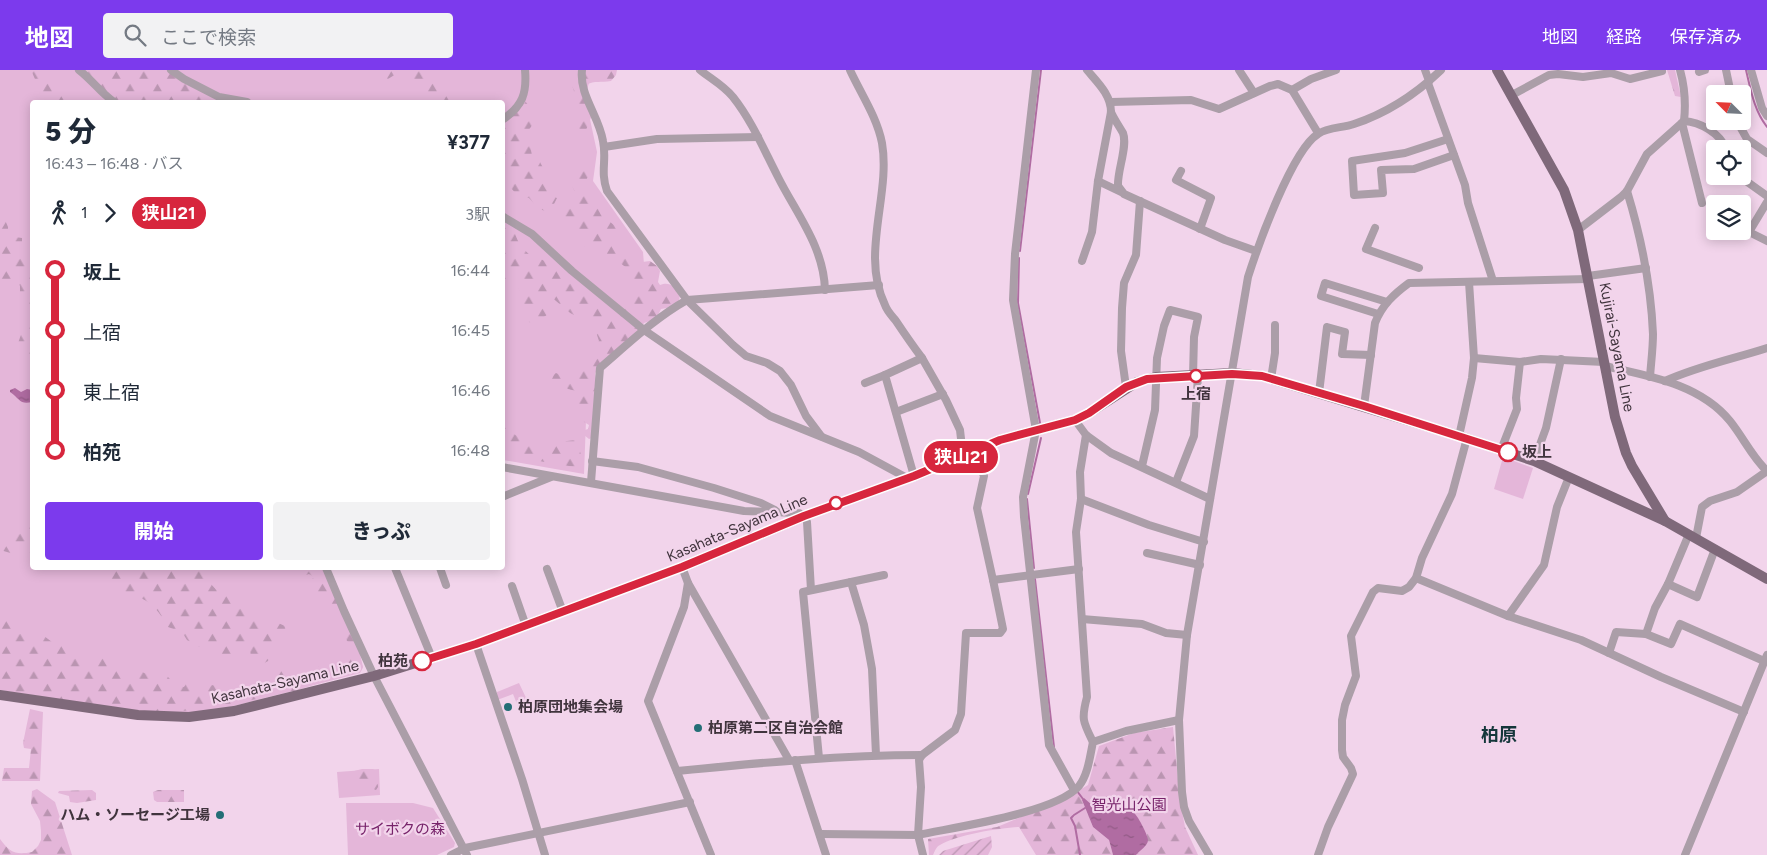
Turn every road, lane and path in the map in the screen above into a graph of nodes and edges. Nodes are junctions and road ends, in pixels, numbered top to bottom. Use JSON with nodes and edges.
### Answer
{"nodes":[{"id":1,"x":79,"y":70,"type":"edge"},
{"id":2,"x":171,"y":70,"type":"edge"},
{"id":3,"x":525,"y":70,"type":"edge"},
{"id":4,"x":582,"y":70,"type":"edge"},
{"id":5,"x":700,"y":70,"type":"edge"},
{"id":6,"x":850,"y":70,"type":"edge"},
{"id":7,"x":1036,"y":70,"type":"edge"},
{"id":8,"x":1087,"y":70,"type":"edge"},
{"id":9,"x":1239,"y":70,"type":"edge"},
{"id":10,"x":1336,"y":70,"type":"edge"},
{"id":11,"x":1425,"y":70,"type":"edge"},
{"id":12,"x":1441,"y":70,"type":"edge"},
{"id":13,"x":1497,"y":70,"type":"edge"},
{"id":14,"x":1680,"y":70,"type":"edge"},
{"id":15,"x":1726,"y":70,"type":"edge"},
{"id":16,"x":1751,"y":70,"type":"edge"},
{"id":17,"x":1662,"y":71,"type":"dead end"},
{"id":18,"x":1429,"y":82,"type":"junction"},
{"id":19,"x":1729,"y":85,"type":"edge"},
{"id":20,"x":1292,"y":90,"type":"junction"},
{"id":21,"x":1254,"y":93,"type":"junction"},
{"id":22,"x":1512,"y":95,"type":"junction"},
{"id":23,"x":112,"y":100,"type":"edge"},
{"id":24,"x":236,"y":100,"type":"edge"},
{"id":25,"x":1111,"y":102,"type":"junction"},
{"id":26,"x":1111,"y":112,"type":"junction"},
{"id":27,"x":1767,"y":116,"type":"edge"},
{"id":28,"x":505,"y":117,"type":"edge"},
{"id":29,"x":1683,"y":122,"type":"junction"},
{"id":30,"x":1742,"y":130,"type":"edge"},
{"id":31,"x":1318,"y":133,"type":"junction"},
{"id":32,"x":758,"y":137,"type":"junction"},
{"id":33,"x":1448,"y":139,"type":"junction"},
{"id":34,"x":1719,"y":140,"type":"edge"},
{"id":35,"x":604,"y":147,"type":"junction"},
{"id":36,"x":1767,"y":152,"type":"edge"},
{"id":37,"x":1454,"y":155,"type":"junction"},
{"id":38,"x":1181,"y":171,"type":"dead end"},
{"id":39,"x":1098,"y":181,"type":"junction"},
{"id":40,"x":1751,"y":185,"type":"edge"},
{"id":41,"x":1626,"y":191,"type":"junction"},
{"id":42,"x":1124,"y":194,"type":"junction"},
{"id":43,"x":1767,"y":196,"type":"edge"},
{"id":44,"x":1140,"y":201,"type":"junction"},
{"id":45,"x":1702,"y":202,"type":"dead end"},
{"id":46,"x":1767,"y":202,"type":"edge"},
{"id":47,"x":505,"y":218,"type":"edge"},
{"id":48,"x":1375,"y":228,"type":"dead end"},
{"id":49,"x":1200,"y":229,"type":"junction"},
{"id":50,"x":1578,"y":230,"type":"junction"},
{"id":51,"x":1767,"y":241,"type":"edge"},
{"id":52,"x":1256,"y":251,"type":"junction"},
{"id":53,"x":1082,"y":261,"type":"dead end"},
{"id":54,"x":1419,"y":268,"type":"dead end"},
{"id":55,"x":1646,"y":268,"type":"junction"},
{"id":56,"x":1588,"y":277,"type":"junction"},
{"id":57,"x":1493,"y":281,"type":"junction"},
{"id":58,"x":1469,"y":282,"type":"junction"},
{"id":59,"x":878,"y":285,"type":"junction"},
{"id":60,"x":825,"y":290,"type":"junction"},
{"id":61,"x":687,"y":300,"type":"junction"},
{"id":62,"x":1387,"y":302,"type":"junction"},
{"id":63,"x":1378,"y":314,"type":"junction"},
{"id":64,"x":1275,"y":325,"type":"dead end"},
{"id":65,"x":644,"y":330,"type":"junction"},
{"id":66,"x":1767,"y":348,"type":"edge"},
{"id":67,"x":1371,"y":355,"type":"junction"},
{"id":68,"x":922,"y":358,"type":"junction"},
{"id":69,"x":1474,"y":358,"type":"junction"},
{"id":70,"x":1561,"y":360,"type":"junction"},
{"id":71,"x":1520,"y":362,"type":"junction"},
{"id":72,"x":1605,"y":364,"type":"junction"},
{"id":73,"x":1232,"y":374,"type":"junction"},
{"id":74,"x":885,"y":375,"type":"junction"},
{"id":75,"x":1195,"y":376,"type":"junction"},
{"id":76,"x":1650,"y":376,"type":"junction"},
{"id":77,"x":1156,"y":377,"type":"junction"},
{"id":78,"x":1271,"y":379,"type":"junction"},
{"id":79,"x":1665,"y":381,"type":"junction"},
{"id":80,"x":864,"y":382,"type":"dead end"},
{"id":81,"x":1126,"y":387,"type":"junction"},
{"id":82,"x":1319,"y":393,"type":"junction"},
{"id":83,"x":943,"y":394,"type":"junction"},
{"id":84,"x":1364,"y":406,"type":"junction"},
{"id":85,"x":896,"y":412,"type":"junction"},
{"id":86,"x":1075,"y":420,"type":"junction"},
{"id":87,"x":1036,"y":430,"type":"junction"},
{"id":88,"x":1086,"y":435,"type":"junction"},
{"id":89,"x":821,"y":436,"type":"junction"},
{"id":90,"x":1464,"y":437,"type":"junction"},
{"id":91,"x":1501,"y":450,"type":"junction"},
{"id":92,"x":968,"y":454,"type":"junction"},
{"id":93,"x":592,"y":461,"type":"junction"},
{"id":94,"x":1534,"y":462,"type":"junction"},
{"id":95,"x":1142,"y":466,"type":"junction"},
{"id":96,"x":505,"y":468,"type":"edge"},
{"id":97,"x":1766,"y":468,"type":"edge"},
{"id":98,"x":552,"y":476,"type":"junction"},
{"id":99,"x":910,"y":477,"type":"junction"},
{"id":100,"x":1569,"y":477,"type":"junction"},
{"id":101,"x":591,"y":482,"type":"junction"},
{"id":102,"x":1176,"y":482,"type":"junction"},
{"id":103,"x":505,"y":496,"type":"edge"},
{"id":104,"x":1210,"y":499,"type":"junction"},
{"id":105,"x":1080,"y":500,"type":"junction"},
{"id":106,"x":779,"y":512,"type":"junction"},
{"id":107,"x":804,"y":516,"type":"junction"},
{"id":108,"x":1665,"y":521,"type":"junction"},
{"id":109,"x":1692,"y":536,"type":"junction"},
{"id":110,"x":1204,"y":542,"type":"junction"},
{"id":111,"x":1715,"y":549,"type":"junction"},
{"id":112,"x":1147,"y":553,"type":"dead end"},
{"id":113,"x":1200,"y":565,"type":"junction"},
{"id":114,"x":682,"y":567,"type":"junction"},
{"id":115,"x":546,"y":569,"type":"dead end"},
{"id":116,"x":1079,"y":569,"type":"junction"},
{"id":117,"x":327,"y":570,"type":"edge"},
{"id":118,"x":396,"y":570,"type":"edge"},
{"id":119,"x":441,"y":570,"type":"edge"},
{"id":120,"x":884,"y":575,"type":"dead end"},
{"id":121,"x":1029,"y":575,"type":"junction"},
{"id":122,"x":1416,"y":578,"type":"junction"},
{"id":123,"x":1767,"y":579,"type":"edge"},
{"id":124,"x":993,"y":580,"type":"junction"},
{"id":125,"x":851,"y":582,"type":"junction"},
{"id":126,"x":688,"y":583,"type":"junction"},
{"id":127,"x":1668,"y":584,"type":"junction"},
{"id":128,"x":446,"y":585,"type":"dead end"},
{"id":129,"x":512,"y":586,"type":"dead end"},
{"id":130,"x":811,"y":590,"type":"junction"},
{"id":131,"x":563,"y":612,"type":"junction"},
{"id":132,"x":1508,"y":616,"type":"junction"},
{"id":133,"x":1082,"y":620,"type":"junction"},
{"id":134,"x":526,"y":626,"type":"junction"},
{"id":135,"x":1646,"y":634,"type":"junction"},
{"id":136,"x":1187,"y":635,"type":"junction"},
{"id":137,"x":476,"y":644,"type":"junction"},
{"id":138,"x":1609,"y":653,"type":"junction"},
{"id":139,"x":432,"y":658,"type":"junction"},
{"id":140,"x":1766,"y":658,"type":"edge"},
{"id":141,"x":374,"y":676,"type":"junction"},
{"id":142,"x":0,"y":695,"type":"edge"},
{"id":143,"x":1744,"y":712,"type":"junction"},
{"id":144,"x":1179,"y":720,"type":"junction"},
{"id":145,"x":1093,"y":742,"type":"junction"},
{"id":146,"x":876,"y":755,"type":"junction"},
{"id":147,"x":922,"y":755,"type":"junction"},
{"id":148,"x":819,"y":758,"type":"junction"},
{"id":149,"x":792,"y":760,"type":"junction"},
{"id":150,"x":676,"y":771,"type":"junction"},
{"id":151,"x":1076,"y":789,"type":"junction"},
{"id":152,"x":690,"y":802,"type":"junction"},
{"id":153,"x":539,"y":832,"type":"junction"},
{"id":154,"x":821,"y":834,"type":"junction"},
{"id":155,"x":918,"y":835,"type":"junction"},
{"id":156,"x":466,"y":852,"type":"edge"},
{"id":157,"x":450,"y":855,"type":"edge"},
{"id":158,"x":545,"y":855,"type":"edge"},
{"id":159,"x":711,"y":855,"type":"edge"},
{"id":160,"x":826,"y":855,"type":"edge"},
{"id":161,"x":923,"y":855,"type":"edge"},
{"id":162,"x":1208,"y":855,"type":"edge"},
{"id":163,"x":1318,"y":855,"type":"edge"},
{"id":164,"x":1685,"y":855,"type":"edge"}],
"edges":[{"from":1,"to":23,"type":"street"},
{"from":2,"to":24,"type":"street"},
{"from":3,"to":28,"type":"street"},
{"from":4,"to":35,"type":"street"},
{"from":5,"to":32,"type":"street"},
{"from":6,"to":59,"type":"street"},
{"from":7,"to":87,"type":"street"},
{"from":8,"to":25,"type":"street"},
{"from":9,"to":21,"type":"street"},
{"from":10,"to":20,"type":"street"},
{"from":11,"to":18,"type":"street"},
{"from":12,"to":18,"type":"street"},
{"from":13,"to":22,"type":"main road","name":"Kujirai-Sayama Line"},
{"from":14,"to":29,"type":"street"},
{"from":15,"to":19,"type":"street"},
{"from":16,"to":27,"type":"street"},
{"from":17,"to":22,"type":"street"},
{"from":18,"to":31,"type":"street"},
{"from":18,"to":33,"type":"street"},
{"from":20,"to":21,"type":"street"},
{"from":20,"to":31,"type":"street"},
{"from":21,"to":25,"type":"street"},
{"from":22,"to":50,"type":"main road","name":"Kujirai-Sayama Line"},
{"from":25,"to":26,"type":"street"},
{"from":26,"to":39,"type":"street"},
{"from":26,"to":42,"type":"street"},
{"from":29,"to":34,"type":"street"},
{"from":29,"to":41,"type":"street"},
{"from":29,"to":45,"type":"street"},
{"from":30,"to":36,"type":"street"},
{"from":31,"to":52,"type":"street"},
{"from":32,"to":35,"type":"street"},
{"from":32,"to":60,"type":"street"},
{"from":33,"to":37,"type":"street"},
{"from":33,"to":37,"type":"street"},
{"from":35,"to":61,"type":"street"},
{"from":37,"to":57,"type":"street"},
{"from":38,"to":49,"type":"street"},
{"from":39,"to":42,"type":"street"},
{"from":39,"to":53,"type":"street"},
{"from":40,"to":43,"type":"street"},
{"from":41,"to":50,"type":"street"},
{"from":41,"to":55,"type":"street"},
{"from":42,"to":44,"type":"street"},
{"from":44,"to":49,"type":"street"},
{"from":44,"to":81,"type":"street"},
{"from":46,"to":51,"type":"street"},
{"from":47,"to":65,"type":"street"},
{"from":48,"to":54,"type":"street"},
{"from":49,"to":52,"type":"street"},
{"from":50,"to":56,"type":"main road","name":"Kujirai-Sayama Line"},
{"from":52,"to":73,"type":"street"},
{"from":55,"to":56,"type":"street"},
{"from":55,"to":76,"type":"street"},
{"from":56,"to":57,"type":"street"},
{"from":56,"to":72,"type":"main road","name":"Kujirai-Sayama Line"},
{"from":57,"to":58,"type":"street"},
{"from":58,"to":62,"type":"street"},
{"from":58,"to":69,"type":"street"},
{"from":59,"to":60,"type":"street"},
{"from":59,"to":68,"type":"street"},
{"from":60,"to":61,"type":"street"},
{"from":61,"to":65,"type":"street"},
{"from":61,"to":89,"type":"street"},
{"from":62,"to":63,"type":"street"},
{"from":62,"to":63,"type":"street"},
{"from":63,"to":67,"type":"street"},
{"from":64,"to":78,"type":"street"},
{"from":65,"to":89,"type":"street"},
{"from":65,"to":93,"type":"street"},
{"from":66,"to":79,"type":"street"},
{"from":67,"to":82,"type":"street"},
{"from":67,"to":84,"type":"street"},
{"from":68,"to":74,"type":"street"},
{"from":68,"to":83,"type":"street"},
{"from":69,"to":71,"type":"street"},
{"from":69,"to":90,"type":"street"},
{"from":70,"to":71,"type":"street"},
{"from":70,"to":72,"type":"street"},
{"from":70,"to":94,"type":"street"},
{"from":71,"to":91,"type":"street"},
{"from":72,"to":76,"type":"street"},
{"from":72,"to":108,"type":"main road","name":"Kujirai-Sayama Line"},
{"from":73,"to":75,"type":"main road","name":"Kasahata-Sayama Line"},
{"from":73,"to":78,"type":"main road","name":"Kasahata-Sayama Line"},
{"from":73,"to":104,"type":"street"},
{"from":74,"to":80,"type":"street"},
{"from":74,"to":85,"type":"street"},
{"from":75,"to":77,"type":"main road","name":"Kasahata-Sayama Line"},
{"from":75,"to":77,"type":"street"},
{"from":75,"to":102,"type":"street"},
{"from":76,"to":79,"type":"street"},
{"from":77,"to":81,"type":"main road","name":"Kasahata-Sayama Line"},
{"from":77,"to":95,"type":"street"},
{"from":78,"to":82,"type":"main road","name":"Kasahata-Sayama Line"},
{"from":79,"to":97,"type":"street"},
{"from":81,"to":86,"type":"main road","name":"Kasahata-Sayama Line"},
{"from":82,"to":84,"type":"main road","name":"Kasahata-Sayama Line"},
{"from":83,"to":85,"type":"street"},
{"from":83,"to":92,"type":"street"},
{"from":84,"to":90,"type":"main road","name":"Kasahata-Sayama Line"},
{"from":85,"to":99,"type":"street"},
{"from":86,"to":87,"type":"main road","name":"Kasahata-Sayama Line"},
{"from":86,"to":88,"type":"street"},
{"from":87,"to":92,"type":"main road","name":"Kasahata-Sayama Line"},
{"from":87,"to":121,"type":"street"},
{"from":88,"to":95,"type":"street"},
{"from":88,"to":105,"type":"street"},
{"from":89,"to":99,"type":"street"},
{"from":90,"to":91,"type":"main road","name":"Kasahata-Sayama Line"},
{"from":90,"to":122,"type":"street"},
{"from":91,"to":94,"type":"main road","name":"Kasahata-Sayama Line"},
{"from":92,"to":99,"type":"main road","name":"Kasahata-Sayama Line"},
{"from":92,"to":124,"type":"street"},
{"from":93,"to":101,"type":"street"},
{"from":93,"to":106,"type":"street"},
{"from":94,"to":100,"type":"main road","name":"Kasahata-Sayama Line"},
{"from":95,"to":102,"type":"street"},
{"from":96,"to":98,"type":"street"},
{"from":97,"to":109,"type":"street"},
{"from":98,"to":101,"type":"street"},
{"from":98,"to":103,"type":"street"},
{"from":99,"to":107,"type":"main road","name":"Kasahata-Sayama Line"},
{"from":100,"to":108,"type":"main road","name":"Kasahata-Sayama Line"},
{"from":100,"to":132,"type":"street"},
{"from":101,"to":106,"type":"street"},
{"from":102,"to":104,"type":"street"},
{"from":104,"to":110,"type":"street"},
{"from":105,"to":110,"type":"street"},
{"from":105,"to":116,"type":"street"},
{"from":106,"to":107,"type":"street"},
{"from":107,"to":114,"type":"main road","name":"Kasahata-Sayama Line"},
{"from":107,"to":130,"type":"street"},
{"from":108,"to":109,"type":"main road","name":"Kujirai-Sayama Line"},
{"from":109,"to":111,"type":"main road","name":"Kujirai-Sayama Line"},
{"from":109,"to":127,"type":"street"},
{"from":110,"to":113,"type":"street"},
{"from":111,"to":123,"type":"main road","name":"Kujirai-Sayama Line"},
{"from":111,"to":127,"type":"street"},
{"from":112,"to":113,"type":"street"},
{"from":113,"to":136,"type":"street"},
{"from":114,"to":126,"type":"street"},
{"from":114,"to":131,"type":"main road","name":"Kasahata-Sayama Line"},
{"from":115,"to":131,"type":"street"},
{"from":116,"to":121,"type":"street"},
{"from":116,"to":133,"type":"street"},
{"from":117,"to":141,"type":"street"},
{"from":118,"to":139,"type":"street"},
{"from":119,"to":128,"type":"street"},
{"from":120,"to":125,"type":"street"},
{"from":121,"to":124,"type":"street"},
{"from":121,"to":151,"type":"street"},
{"from":122,"to":132,"type":"street"},
{"from":122,"to":163,"type":"street"},
{"from":124,"to":147,"type":"street"},
{"from":125,"to":130,"type":"street"},
{"from":125,"to":146,"type":"street"},
{"from":126,"to":149,"type":"street"},
{"from":126,"to":150,"type":"street"},
{"from":127,"to":135,"type":"street"},
{"from":129,"to":134,"type":"street"},
{"from":130,"to":148,"type":"street"},
{"from":131,"to":134,"type":"main road","name":"Kasahata-Sayama Line"},
{"from":132,"to":138,"type":"street"},
{"from":133,"to":136,"type":"street"},
{"from":133,"to":145,"type":"street"},
{"from":134,"to":137,"type":"main road","name":"Kasahata-Sayama Line"},
{"from":135,"to":138,"type":"street"},
{"from":135,"to":140,"type":"street"},
{"from":136,"to":144,"type":"street"},
{"from":137,"to":139,"type":"main road","name":"Kasahata-Sayama Line"},
{"from":137,"to":153,"type":"street"},
{"from":138,"to":143,"type":"street"},
{"from":139,"to":141,"type":"main road","name":"Kasahata-Sayama Line"},
{"from":140,"to":143,"type":"street"},
{"from":141,"to":142,"type":"main road","name":"Kasahata-Sayama Line"},
{"from":141,"to":156,"type":"street"},
{"from":143,"to":164,"type":"street"},
{"from":144,"to":145,"type":"street"},
{"from":144,"to":162,"type":"street"},
{"from":145,"to":151,"type":"street"},
{"from":146,"to":147,"type":"street"},
{"from":146,"to":148,"type":"street"},
{"from":147,"to":155,"type":"street"},
{"from":148,"to":149,"type":"street"},
{"from":149,"to":150,"type":"street"},
{"from":149,"to":154,"type":"street"},
{"from":150,"to":152,"type":"street"},
{"from":151,"to":155,"type":"street"},
{"from":152,"to":153,"type":"street"},
{"from":152,"to":159,"type":"street"},
{"from":153,"to":156,"type":"street"},
{"from":153,"to":158,"type":"street"},
{"from":154,"to":155,"type":"street"},
{"from":154,"to":160,"type":"street"},
{"from":155,"to":161,"type":"street"},
{"from":156,"to":157,"type":"street"}]}
